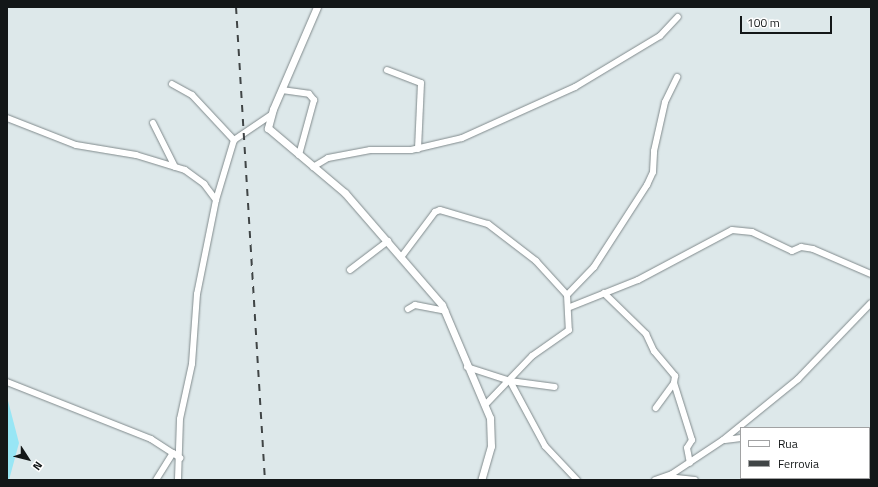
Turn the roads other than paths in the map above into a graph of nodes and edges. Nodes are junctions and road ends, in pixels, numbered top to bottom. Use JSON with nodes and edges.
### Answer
{"nodes":[{"id":1,"x":317,"y":7,"type":"edge"},
{"id":2,"x":678,"y":16,"type":"dead end"},
{"id":3,"x":387,"y":70,"type":"dead end"},
{"id":4,"x":677,"y":76,"type":"dead end"},
{"id":5,"x":172,"y":84,"type":"dead end"},
{"id":6,"x":282,"y":90,"type":"junction"},
{"id":7,"x":271,"y":115,"type":"junction"},
{"id":8,"x":7,"y":118,"type":"edge"},
{"id":9,"x":153,"y":122,"type":"dead end"},
{"id":10,"x":234,"y":140,"type":"junction"},
{"id":11,"x":418,"y":149,"type":"junction"},
{"id":12,"x":299,"y":155,"type":"junction"},
{"id":13,"x":175,"y":167,"type":"junction"},
{"id":14,"x":313,"y":167,"type":"junction"},
{"id":15,"x":216,"y":200,"type":"junction"},
{"id":16,"x":388,"y":241,"type":"junction"},
{"id":17,"x":402,"y":256,"type":"junction"},
{"id":18,"x":350,"y":270,"type":"dead end"},
{"id":19,"x":871,"y":274,"type":"edge"},
{"id":20,"x":604,"y":293,"type":"junction"},
{"id":21,"x":567,"y":295,"type":"junction"},
{"id":22,"x":871,"y":303,"type":"edge"},
{"id":23,"x":570,"y":307,"type":"junction"},
{"id":24,"x":408,"y":309,"type":"dead end"},
{"id":25,"x":445,"y":311,"type":"junction"},
{"id":26,"x":467,"y":367,"type":"junction"},
{"id":27,"x":509,"y":380,"type":"junction"},
{"id":28,"x":7,"y":382,"type":"edge"},
{"id":29,"x":674,"y":383,"type":"junction"},
{"id":30,"x":555,"y":387,"type":"dead end"},
{"id":31,"x":485,"y":405,"type":"junction"},
{"id":32,"x":656,"y":408,"type":"dead end"},
{"id":33,"x":740,"y":438,"type":"edge"},
{"id":34,"x":723,"y":440,"type":"junction"},
{"id":35,"x":173,"y":453,"type":"junction"},
{"id":36,"x":180,"y":458,"type":"junction"},
{"id":37,"x":690,"y":463,"type":"junction"},
{"id":38,"x":665,"y":477,"type":"junction"},
{"id":39,"x":676,"y":479,"type":"edge"},
{"id":40,"x":156,"y":480,"type":"edge"},
{"id":41,"x":178,"y":480,"type":"edge"},
{"id":42,"x":481,"y":480,"type":"edge"},
{"id":43,"x":577,"y":480,"type":"edge"},
{"id":44,"x":655,"y":480,"type":"edge"},
{"id":45,"x":695,"y":480,"type":"edge"}],
"edges":[{"from":1,"to":6,"type":"street"},
{"from":2,"to":11,"type":"street"},
{"from":3,"to":11,"type":"street"},
{"from":4,"to":21,"type":"street"},
{"from":5,"to":10,"type":"street"},
{"from":6,"to":7,"type":"street"},
{"from":6,"to":12,"type":"street"},
{"from":7,"to":10,"type":"street"},
{"from":7,"to":12,"type":"street"},
{"from":8,"to":13,"type":"street"},
{"from":9,"to":13,"type":"street"},
{"from":10,"to":15,"type":"street"},
{"from":11,"to":14,"type":"street"},
{"from":12,"to":14,"type":"street"},
{"from":13,"to":15,"type":"street"},
{"from":14,"to":16,"type":"street"},
{"from":15,"to":36,"type":"street"},
{"from":16,"to":17,"type":"street"},
{"from":16,"to":18,"type":"street"},
{"from":17,"to":21,"type":"street"},
{"from":17,"to":25,"type":"street"},
{"from":19,"to":20,"type":"street"},
{"from":20,"to":23,"type":"street"},
{"from":20,"to":29,"type":"street"},
{"from":21,"to":23,"type":"street"},
{"from":22,"to":34,"type":"street"},
{"from":23,"to":27,"type":"street"},
{"from":24,"to":25,"type":"street"},
{"from":25,"to":26,"type":"street"},
{"from":26,"to":27,"type":"street"},
{"from":26,"to":31,"type":"street"},
{"from":27,"to":30,"type":"street"},
{"from":27,"to":31,"type":"street"},
{"from":27,"to":43,"type":"street"},
{"from":28,"to":35,"type":"street"},
{"from":29,"to":32,"type":"street"},
{"from":29,"to":37,"type":"street"},
{"from":31,"to":42,"type":"street"},
{"from":33,"to":34,"type":"street"},
{"from":34,"to":37,"type":"street"},
{"from":35,"to":36,"type":"street"},
{"from":35,"to":40,"type":"street"},
{"from":36,"to":41,"type":"street"},
{"from":37,"to":38,"type":"street"},
{"from":38,"to":39,"type":"street"},
{"from":38,"to":44,"type":"street"},
{"from":39,"to":45,"type":"street"}]}
